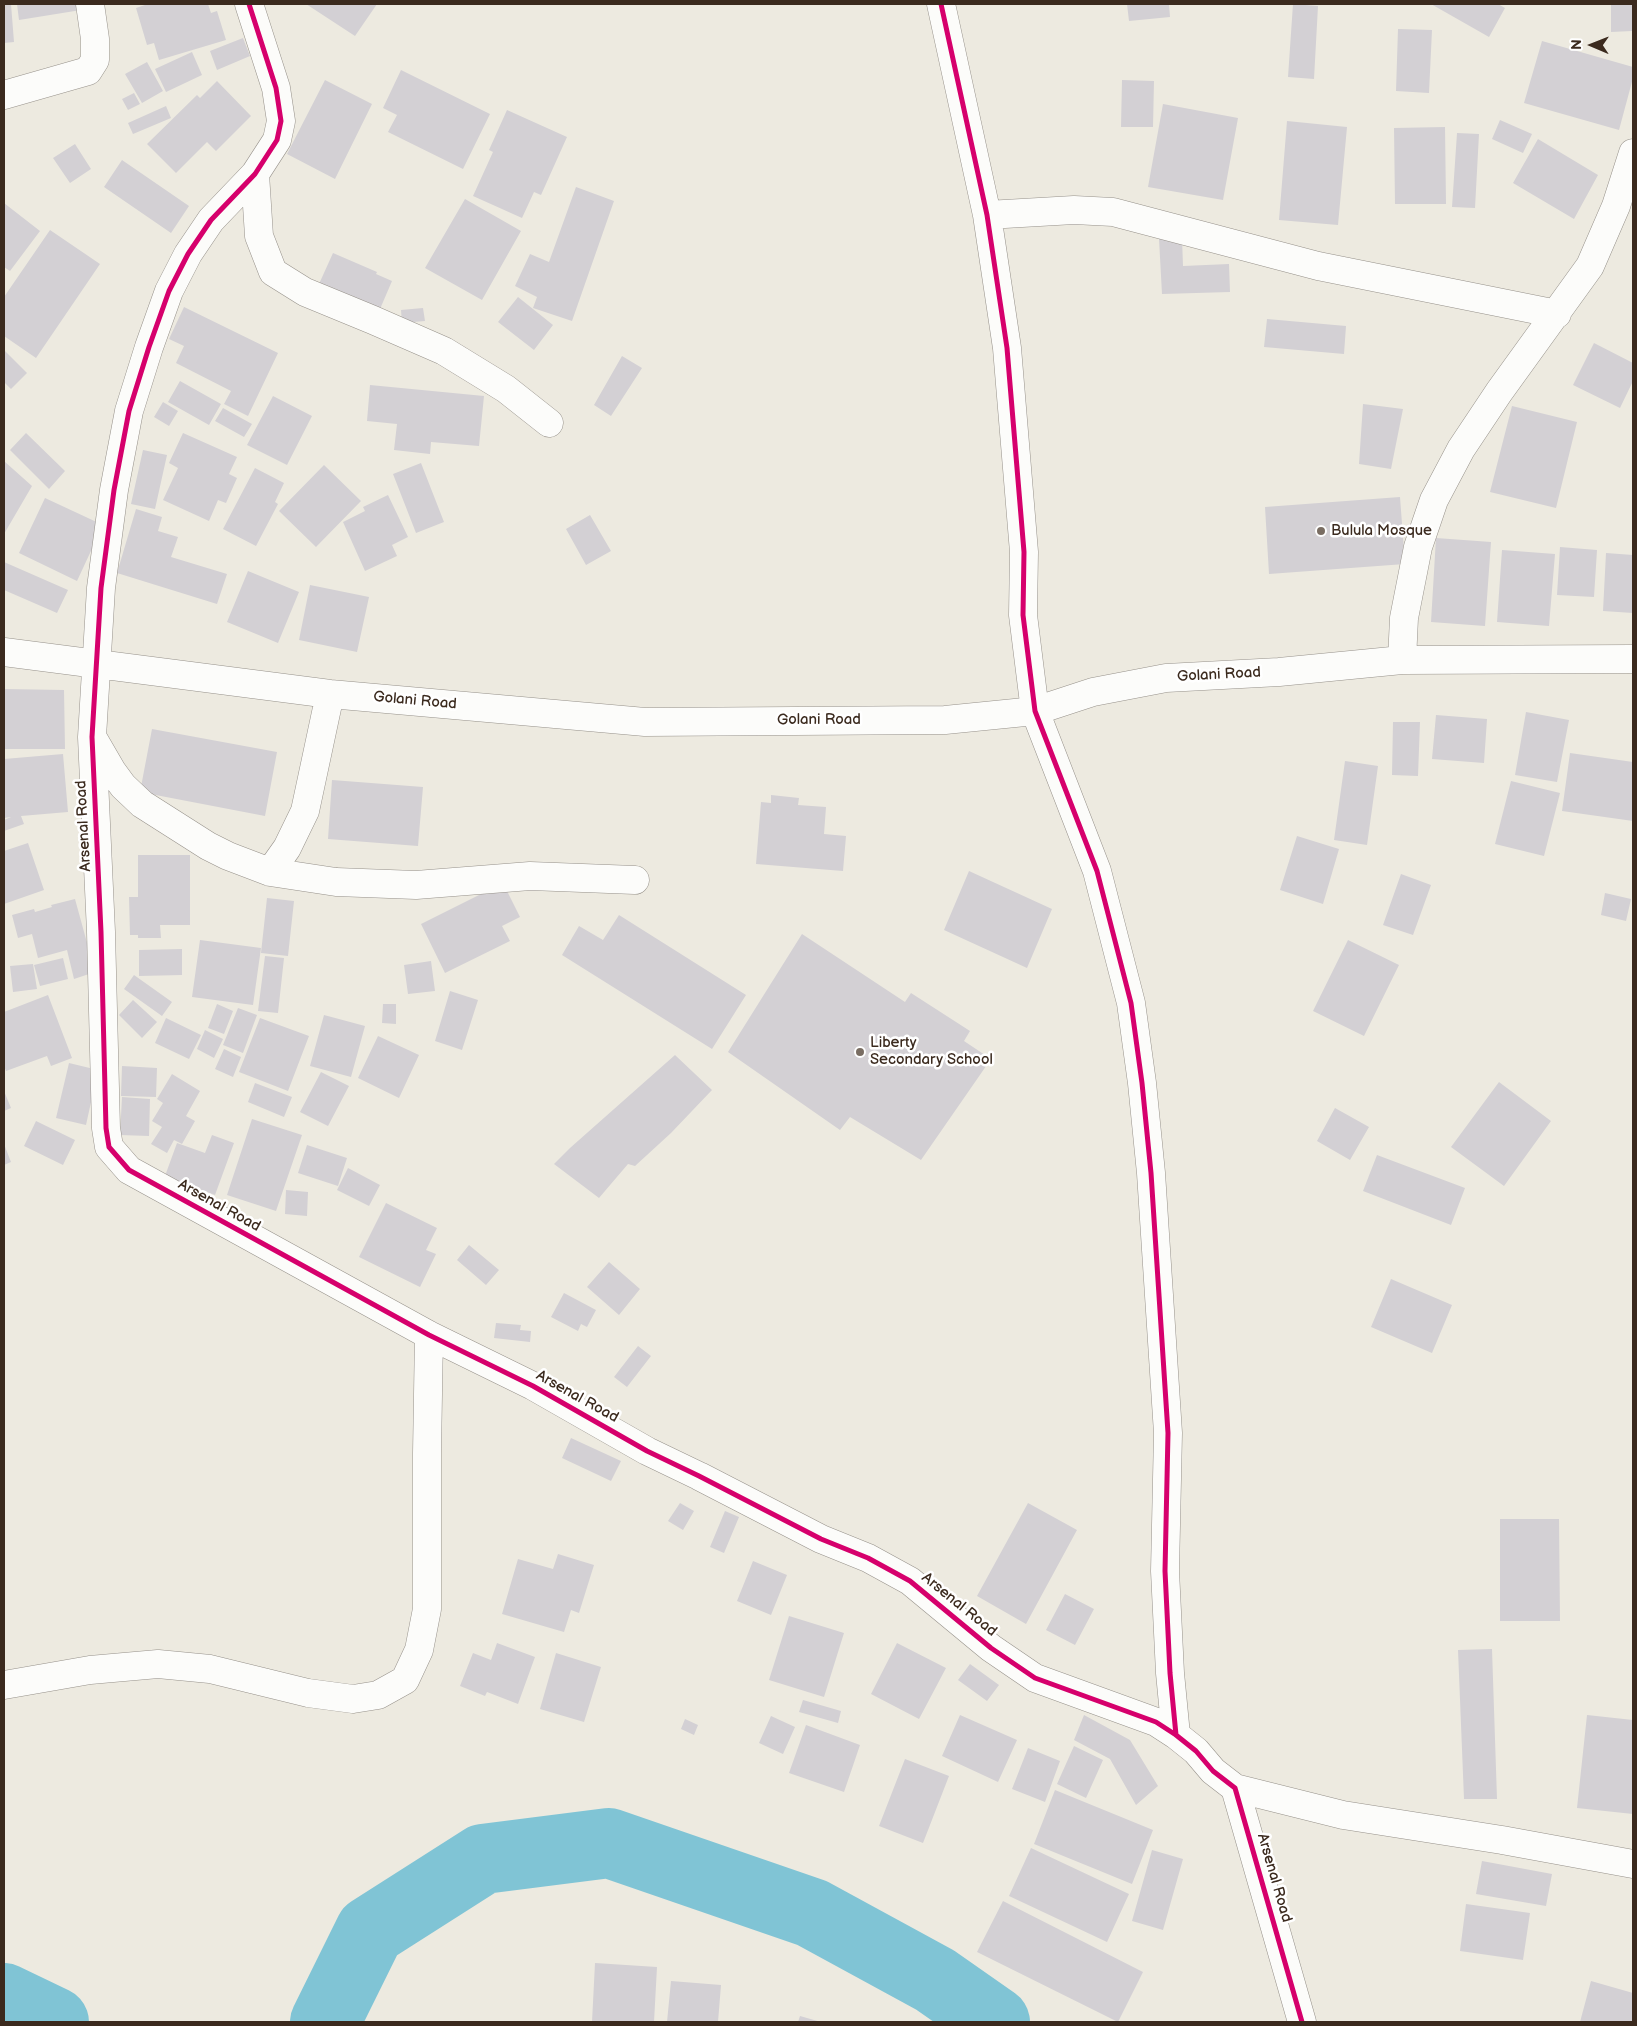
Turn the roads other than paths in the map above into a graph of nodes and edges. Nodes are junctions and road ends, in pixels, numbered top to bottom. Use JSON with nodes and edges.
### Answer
{"nodes":[{"id":1,"x":90,"y":4,"type":"edge"},
{"id":2,"x":249,"y":4,"type":"edge"},
{"id":3,"x":941,"y":4,"type":"edge"},
{"id":4,"x":4,"y":95,"type":"edge"},
{"id":5,"x":1633,"y":153,"type":"edge"},
{"id":6,"x":255,"y":174,"type":"junction"},
{"id":7,"x":987,"y":216,"type":"junction"},
{"id":8,"x":1557,"y":314,"type":"junction"},
{"id":9,"x":549,"y":423,"type":"dead end"},
{"id":10,"x":4,"y":652,"type":"edge"},
{"id":11,"x":1633,"y":659,"type":"edge"},
{"id":12,"x":1402,"y":660,"type":"junction"},
{"id":13,"x":96,"y":664,"type":"junction"},
{"id":14,"x":330,"y":694,"type":"junction"},
{"id":15,"x":1035,"y":711,"type":"junction"},
{"id":16,"x":92,"y":737,"type":"junction"},
{"id":17,"x":270,"y":872,"type":"junction"},
{"id":18,"x":635,"y":880,"type":"dead end"},
{"id":19,"x":429,"y":1335,"type":"junction"},
{"id":20,"x":4,"y":1685,"type":"edge"},
{"id":21,"x":1176,"y":1735,"type":"junction"},
{"id":22,"x":1235,"y":1788,"type":"junction"},
{"id":23,"x":1633,"y":1864,"type":"edge"},
{"id":24,"x":1302,"y":2022,"type":"edge"}],
"edges":[{"from":1,"to":4,"type":"street"},
{"from":2,"to":6,"type":"street","name":"Arsenal Road"},
{"from":3,"to":7,"type":"street"},
{"from":5,"to":8,"type":"street"},
{"from":6,"to":9,"type":"street"},
{"from":6,"to":13,"type":"street","name":"Arsenal Road"},
{"from":7,"to":8,"type":"street"},
{"from":7,"to":15,"type":"street"},
{"from":8,"to":12,"type":"street"},
{"from":10,"to":13,"type":"street","name":"Golani Road"},
{"from":11,"to":12,"type":"street","name":"Golani Road"},
{"from":12,"to":15,"type":"street","name":"Golani Road"},
{"from":13,"to":14,"type":"street","name":"Golani Road"},
{"from":13,"to":16,"type":"street","name":"Arsenal Road"},
{"from":14,"to":15,"type":"street","name":"Golani Road"},
{"from":14,"to":17,"type":"street"},
{"from":15,"to":21,"type":"street"},
{"from":16,"to":17,"type":"street"},
{"from":16,"to":19,"type":"street","name":"Arsenal Road"},
{"from":17,"to":18,"type":"street"},
{"from":19,"to":20,"type":"street"},
{"from":19,"to":21,"type":"street","name":"Arsenal Road"},
{"from":21,"to":22,"type":"street","name":"Arsenal Road"},
{"from":22,"to":23,"type":"street"},
{"from":22,"to":24,"type":"street","name":"Arsenal Road"}]}
